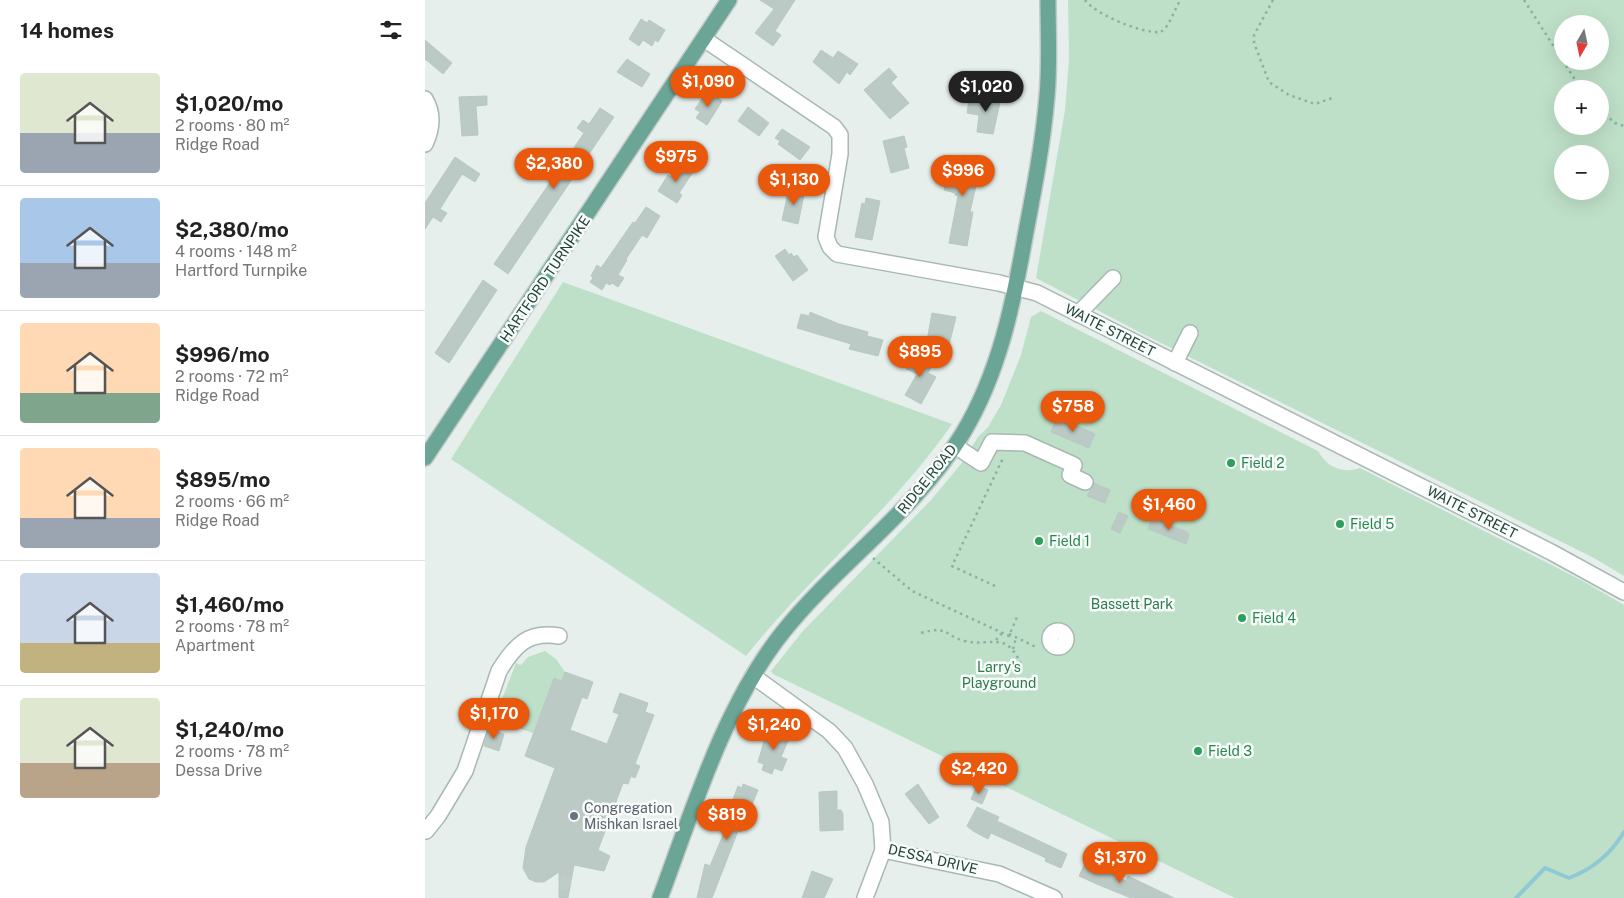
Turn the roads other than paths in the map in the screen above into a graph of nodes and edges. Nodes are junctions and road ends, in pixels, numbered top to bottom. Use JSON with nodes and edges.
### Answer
{"nodes":[{"id":1,"x":729,"y":0,"type":"edge"},
{"id":2,"x":1048,"y":0,"type":"edge"},
{"id":3,"x":704,"y":39,"type":"junction"},
{"id":4,"x":425,"y":99,"type":"edge"},
{"id":5,"x":425,"y":144,"type":"edge"},
{"id":6,"x":1113,"y":278,"type":"dead end"},
{"id":7,"x":1016,"y":288,"type":"junction"},
{"id":8,"x":1077,"y":314,"type":"junction"},
{"id":9,"x":1190,"y":333,"type":"dead end"},
{"id":10,"x":1175,"y":363,"type":"junction"},
{"id":11,"x":955,"y":446,"type":"junction"},
{"id":12,"x":426,"y":453,"type":"edge"},
{"id":13,"x":1085,"y":482,"type":"dead end"},
{"id":14,"x":1624,"y":592,"type":"edge"},
{"id":15,"x":559,"y":636,"type":"dead end"},
{"id":16,"x":753,"y":676,"type":"junction"},
{"id":17,"x":426,"y":831,"type":"dead end"},
{"id":18,"x":883,"y":850,"type":"junction"},
{"id":19,"x":661,"y":898,"type":"edge"},
{"id":20,"x":865,"y":898,"type":"edge"},
{"id":21,"x":1054,"y":898,"type":"edge"}],
"edges":[{"from":1,"to":3,"type":"main road","name":"HARTFORD TURNPIKE"},
{"from":2,"to":7,"type":"main road","name":"RIDGE ROAD"},
{"from":3,"to":7,"type":"street","name":"WAITE STREET"},
{"from":3,"to":12,"type":"main road","name":"HARTFORD TURNPIKE"},
{"from":4,"to":5,"type":"street"},
{"from":6,"to":8,"type":"street"},
{"from":7,"to":8,"type":"street","name":"WAITE STREET"},
{"from":7,"to":11,"type":"main road","name":"RIDGE ROAD"},
{"from":8,"to":10,"type":"street","name":"WAITE STREET"},
{"from":9,"to":10,"type":"street"},
{"from":10,"to":14,"type":"street","name":"WAITE STREET"},
{"from":11,"to":13,"type":"street"},
{"from":11,"to":16,"type":"main road","name":"RIDGE ROAD"},
{"from":15,"to":17,"type":"street"},
{"from":16,"to":18,"type":"street","name":"DESSA DRIVE"},
{"from":16,"to":19,"type":"main road","name":"RIDGE ROAD"},
{"from":18,"to":20,"type":"street"},
{"from":18,"to":21,"type":"street","name":"DESSA DRIVE"}]}
